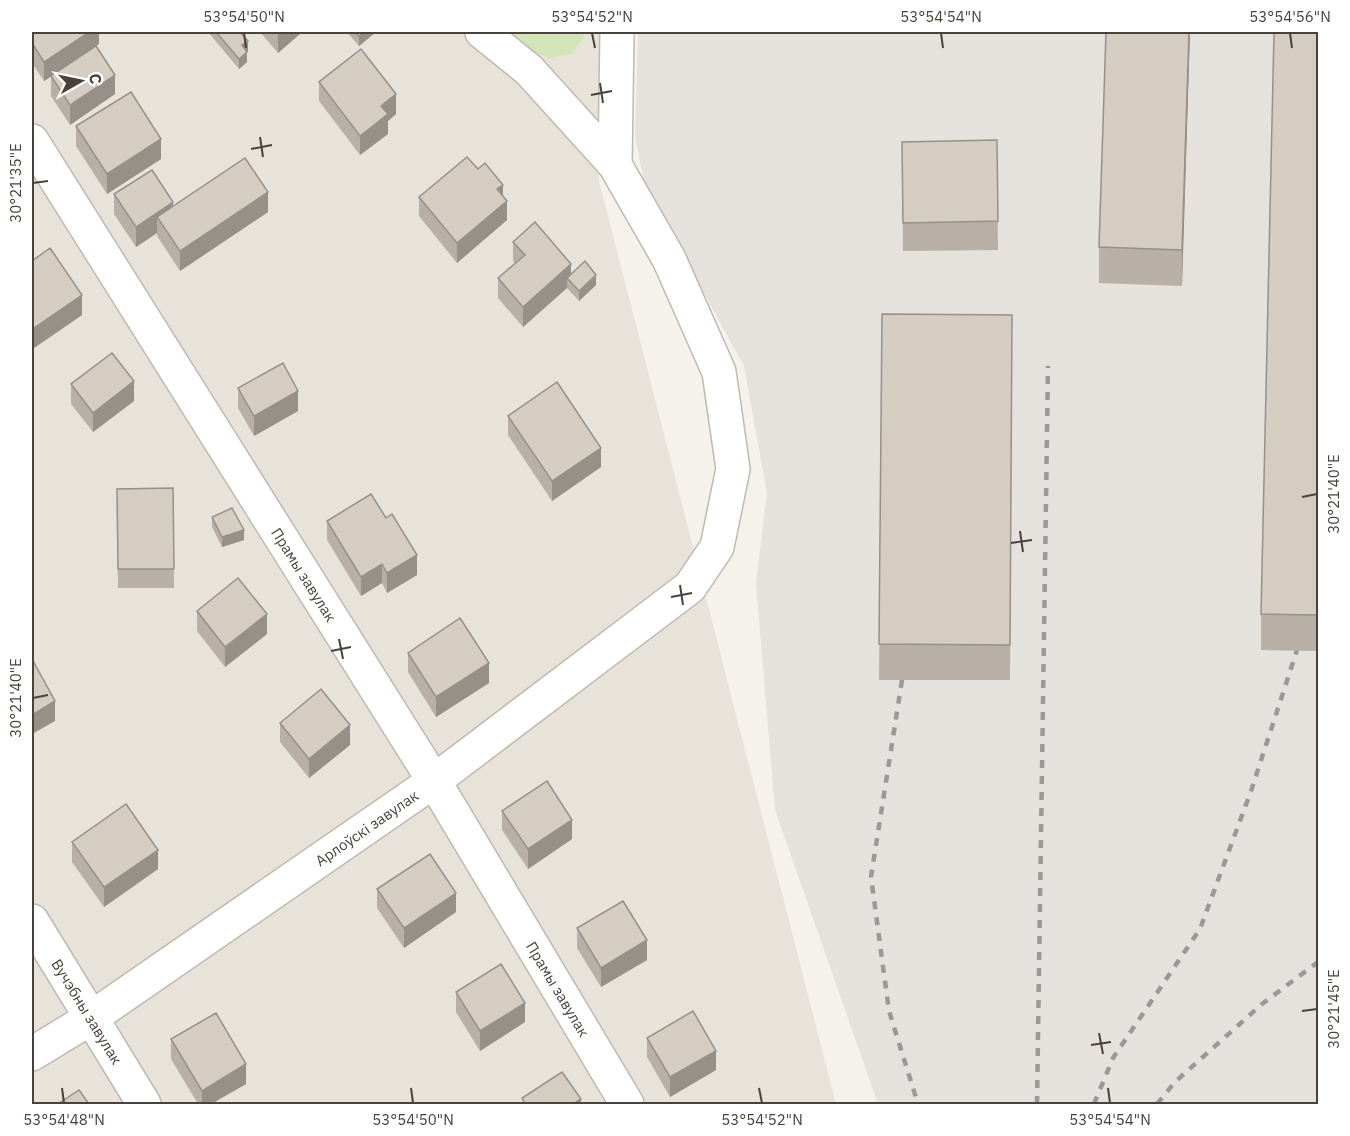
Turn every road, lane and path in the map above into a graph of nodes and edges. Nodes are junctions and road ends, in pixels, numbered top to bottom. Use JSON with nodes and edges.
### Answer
{"nodes":[{"id":1,"x":482,"y":32,"type":"edge"},
{"id":2,"x":617,"y":32,"type":"edge"},
{"id":3,"x":32,"y":141,"type":"edge"},
{"id":4,"x":615,"y":165,"type":"junction"},
{"id":5,"x":434,"y":781,"type":"junction"},
{"id":6,"x":32,"y":921,"type":"edge"},
{"id":7,"x":92,"y":1018,"type":"junction"},
{"id":8,"x":32,"y":1054,"type":"edge"},
{"id":9,"x":144,"y":1104,"type":"edge"},
{"id":10,"x":627,"y":1104,"type":"edge"}],
"edges":[{"from":1,"to":4,"type":"street","name":"Арлоўскі завулак"},
{"from":2,"to":4,"type":"street"},
{"from":3,"to":5,"type":"street","name":"Прамы завулак"},
{"from":4,"to":5,"type":"street","name":"Арлоўскі завулак"},
{"from":5,"to":7,"type":"street","name":"Арлоўскі завулак"},
{"from":5,"to":10,"type":"street","name":"Прамы завулак"},
{"from":6,"to":7,"type":"street","name":"Вучэбны завулак"},
{"from":7,"to":8,"type":"street","name":"Арлоўскі завулак"},
{"from":7,"to":9,"type":"street","name":"Вучэбны завулак"}]}
